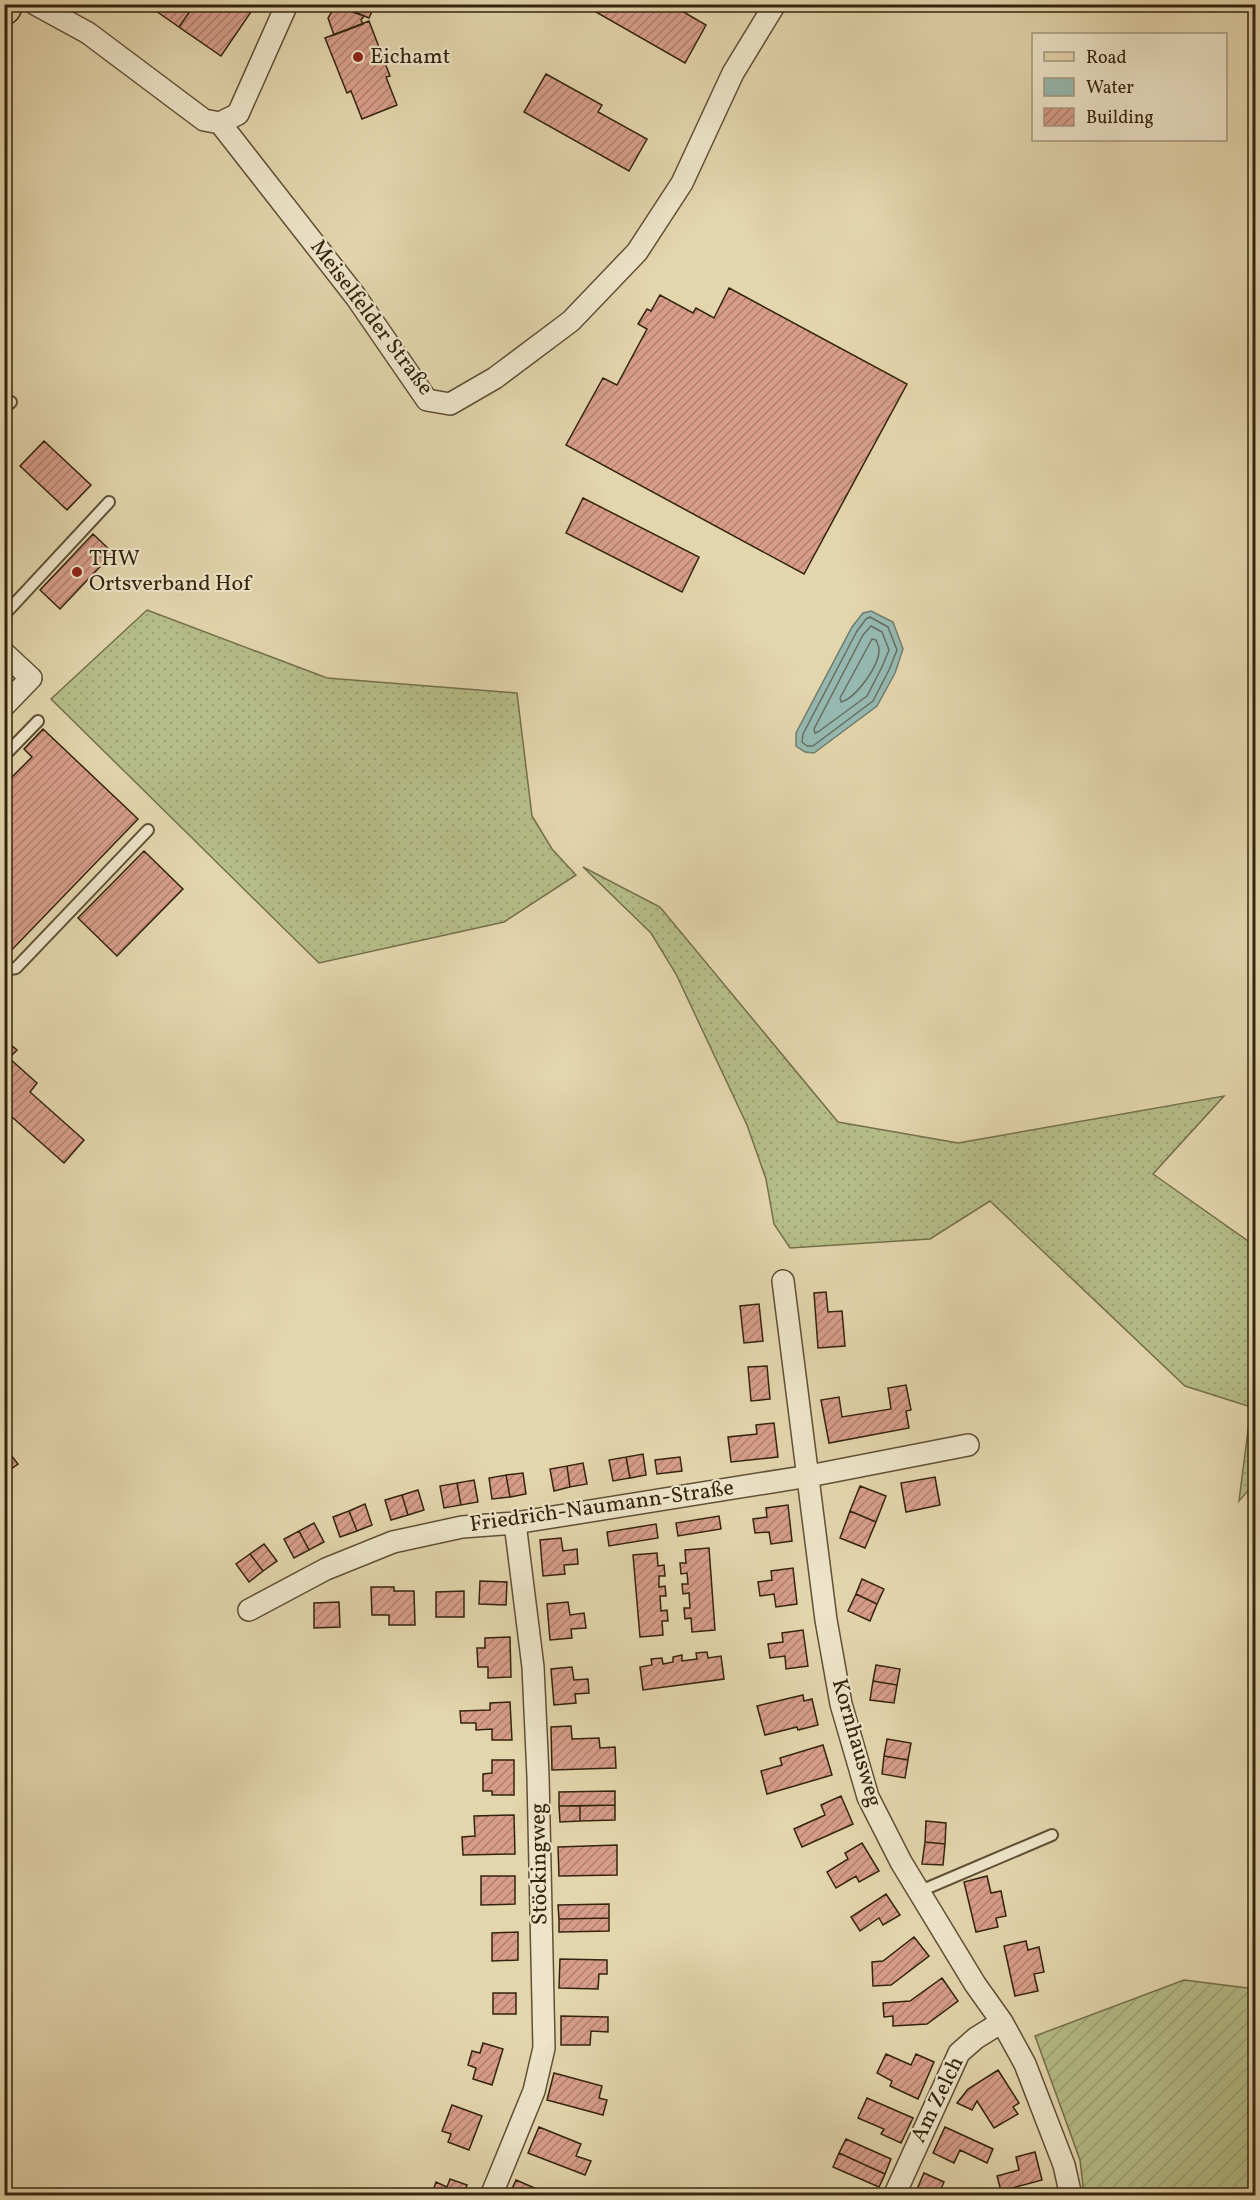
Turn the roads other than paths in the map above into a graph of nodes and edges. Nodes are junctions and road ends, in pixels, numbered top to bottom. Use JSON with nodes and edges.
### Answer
{"nodes":[{"id":1,"x":35,"y":4,"type":"edge"},
{"id":2,"x":287,"y":4,"type":"edge"},
{"id":3,"x":775,"y":4,"type":"edge"},
{"id":4,"x":220,"y":123,"type":"junction"},
{"id":5,"x":109,"y":502,"type":"dead end"},
{"id":6,"x":4,"y":615,"type":"edge"},
{"id":7,"x":4,"y":653,"type":"edge"},
{"id":8,"x":4,"y":706,"type":"edge"},
{"id":9,"x":38,"y":720,"type":"dead end"},
{"id":10,"x":4,"y":756,"type":"edge"},
{"id":11,"x":148,"y":830,"type":"dead end"},
{"id":12,"x":4,"y":970,"type":"edge"},
{"id":13,"x":783,"y":1281,"type":"dead end"},
{"id":14,"x":968,"y":1445,"type":"dead end"},
{"id":15,"x":809,"y":1476,"type":"junction"},
{"id":16,"x":515,"y":1523,"type":"junction"},
{"id":17,"x":249,"y":1610,"type":"dead end"},
{"id":18,"x":1052,"y":1835,"type":"dead end"},
{"id":19,"x":918,"y":1892,"type":"junction"},
{"id":20,"x":1002,"y":2022,"type":"junction"},
{"id":21,"x":491,"y":2196,"type":"edge"},
{"id":22,"x":894,"y":2196,"type":"edge"},
{"id":23,"x":1071,"y":2196,"type":"edge"}],
"edges":[{"from":1,"to":4,"type":"street","name":"Meiselfelder Straße"},
{"from":2,"to":4,"type":"street"},
{"from":3,"to":4,"type":"street","name":"Meiselfelder Straße"},
{"from":5,"to":6,"type":"lane"},
{"from":7,"to":8,"type":"street"},
{"from":9,"to":10,"type":"lane"},
{"from":11,"to":12,"type":"lane"},
{"from":13,"to":15,"type":"street","name":"Kornhausweg"},
{"from":14,"to":15,"type":"street","name":"Friedrich-Naumann-Straße"},
{"from":15,"to":16,"type":"street","name":"Friedrich-Naumann-Straße"},
{"from":15,"to":19,"type":"street","name":"Kornhausweg"},
{"from":16,"to":17,"type":"street","name":"Friedrich-Naumann-Straße"},
{"from":16,"to":21,"type":"street","name":"Stöckingweg"},
{"from":18,"to":19,"type":"lane"},
{"from":19,"to":20,"type":"street","name":"Kornhausweg"},
{"from":20,"to":22,"type":"street","name":"Am Zelch"},
{"from":20,"to":23,"type":"street","name":"Kornhausweg"}]}
